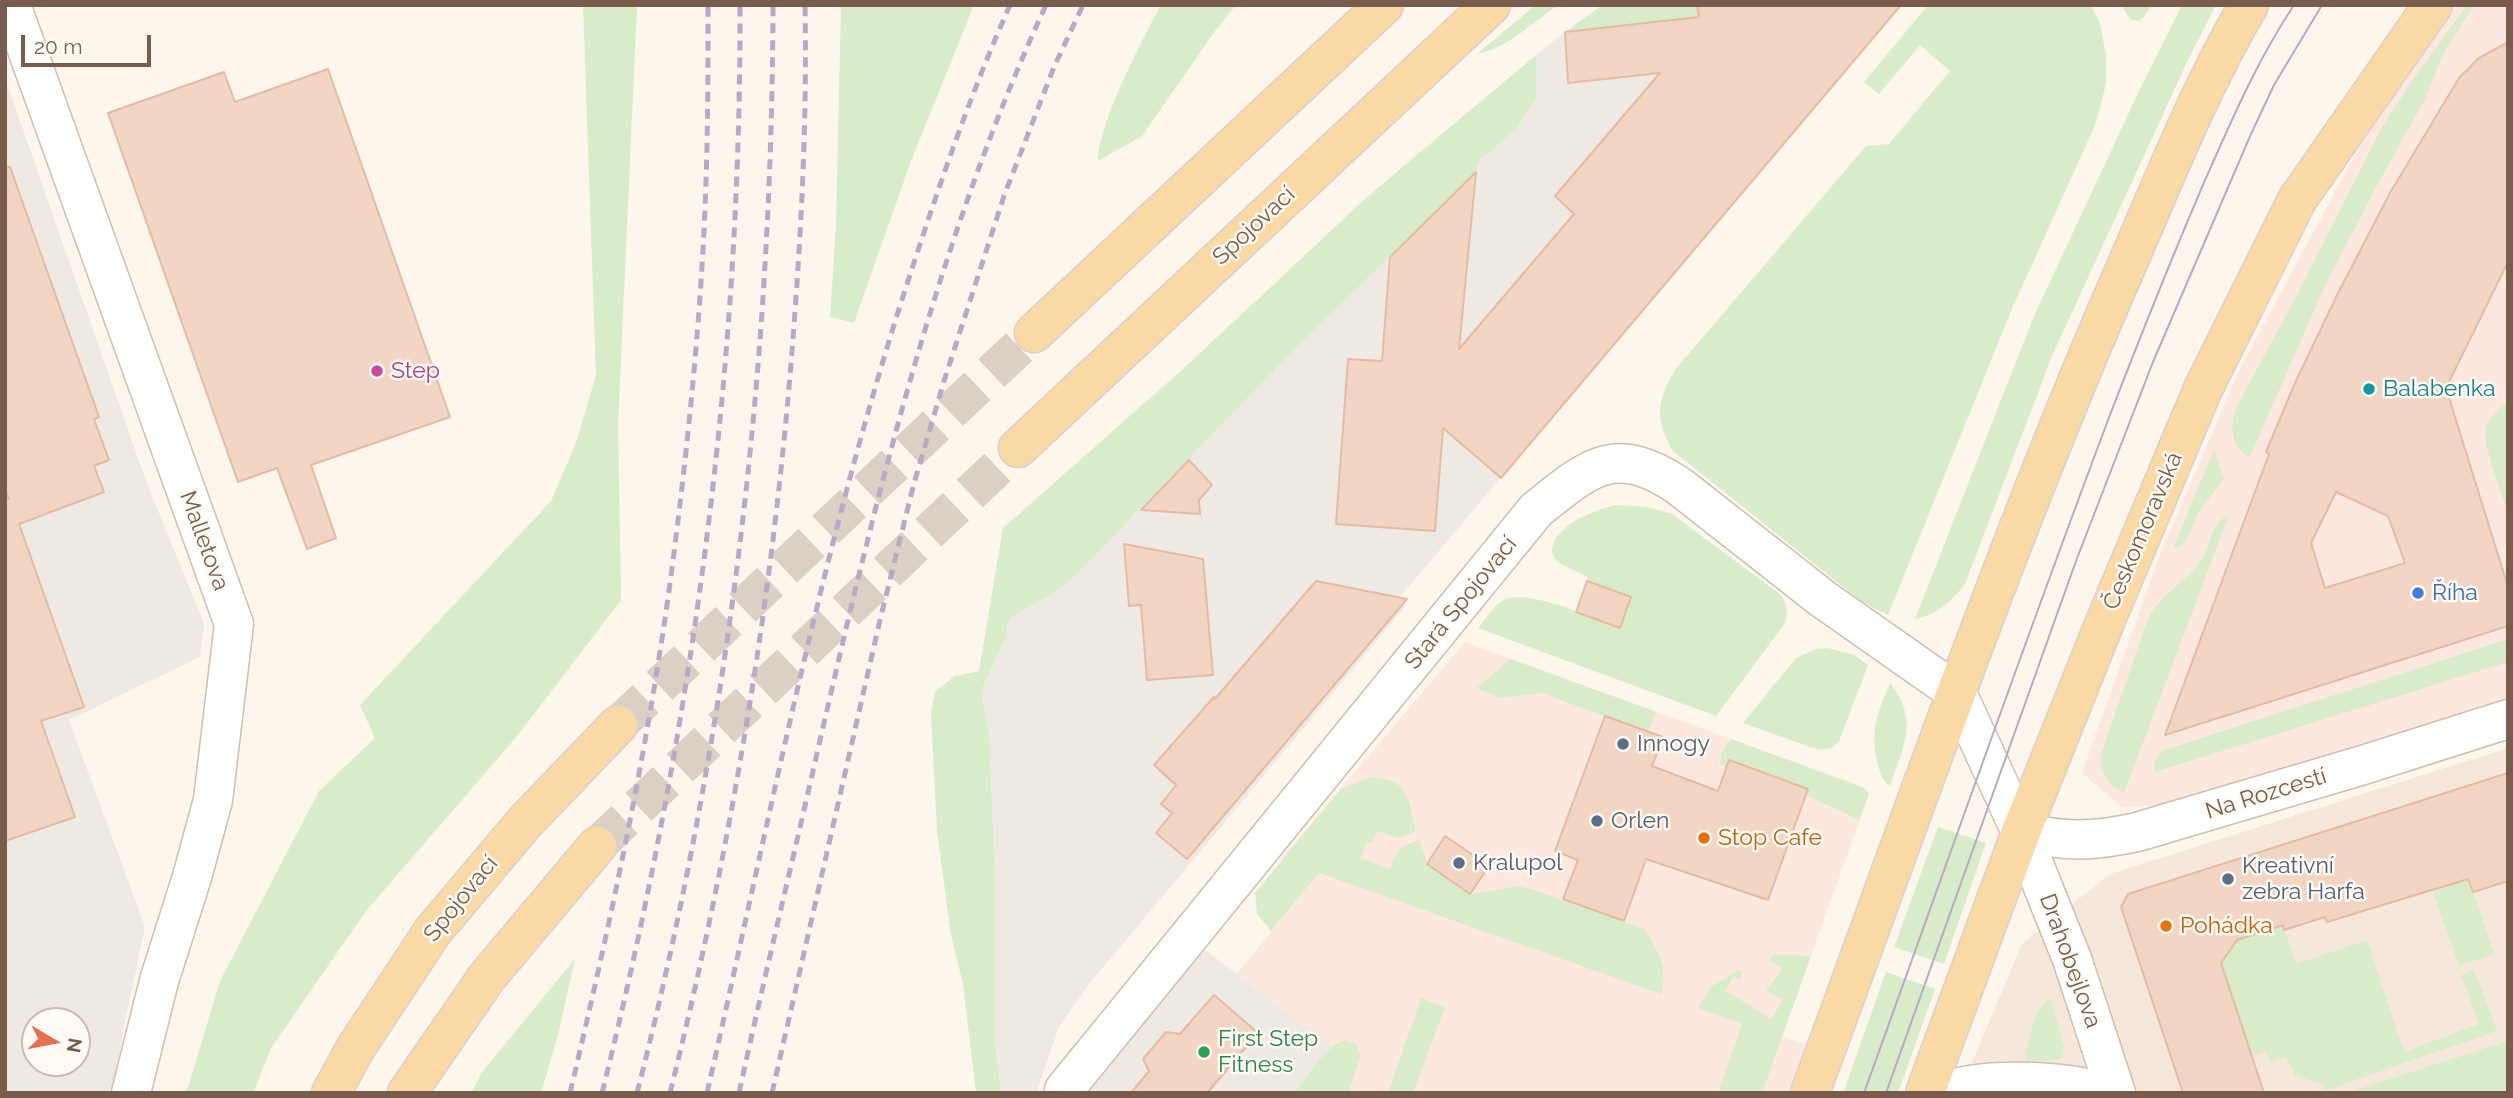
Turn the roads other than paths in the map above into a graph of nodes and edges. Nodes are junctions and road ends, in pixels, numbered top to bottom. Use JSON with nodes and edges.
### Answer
{"nodes":[{"id":1,"x":11,"y":5,"type":"edge"},
{"id":2,"x":1384,"y":5,"type":"edge"},
{"id":3,"x":1492,"y":5,"type":"edge"},
{"id":4,"x":2249,"y":5,"type":"edge"},
{"id":5,"x":2433,"y":5,"type":"edge"},
{"id":6,"x":1034,"y":333,"type":"tunnel mouth"},
{"id":7,"x":1018,"y":448,"type":"tunnel mouth"},
{"id":8,"x":1956,"y":693,"type":"junction"},
{"id":9,"x":2508,"y":719,"type":"edge"},
{"id":10,"x":618,"y":725,"type":"tunnel mouth"},
{"id":11,"x":2021,"y":832,"type":"junction"},
{"id":12,"x":597,"y":846,"type":"tunnel mouth"},
{"id":13,"x":1064,"y":1090,"type":"dead end"},
{"id":14,"x":131,"y":1093,"type":"edge"},
{"id":15,"x":331,"y":1093,"type":"edge"},
{"id":16,"x":407,"y":1093,"type":"edge"},
{"id":17,"x":1810,"y":1093,"type":"edge"},
{"id":18,"x":1925,"y":1093,"type":"edge"},
{"id":19,"x":1943,"y":1093,"type":"edge"},
{"id":20,"x":2101,"y":1093,"type":"edge"},
{"id":21,"x":2116,"y":1093,"type":"edge"}],
"edges":[{"from":1,"to":14,"type":"street","name":"Malletova"},
{"from":2,"to":6,"type":"main road"},
{"from":3,"to":7,"type":"main road","name":"Spojovací"},
{"from":4,"to":8,"type":"main road"},
{"from":5,"to":11,"type":"main road","name":"Českomoravská"},
{"from":8,"to":11,"type":"street","name":"Drahobejlova"},
{"from":8,"to":13,"type":"street","name":"Stará Spojovací"},
{"from":8,"to":17,"type":"main road"},
{"from":9,"to":11,"type":"street","name":"Na Rozcestí"},
{"from":10,"to":15,"type":"main road","name":"Spojovací"},
{"from":11,"to":18,"type":"main road","name":"Českomoravská"},
{"from":11,"to":21,"type":"street","name":"Drahobejlova"},
{"from":12,"to":16,"type":"main road"},
{"from":19,"to":20,"type":"street"}]}
